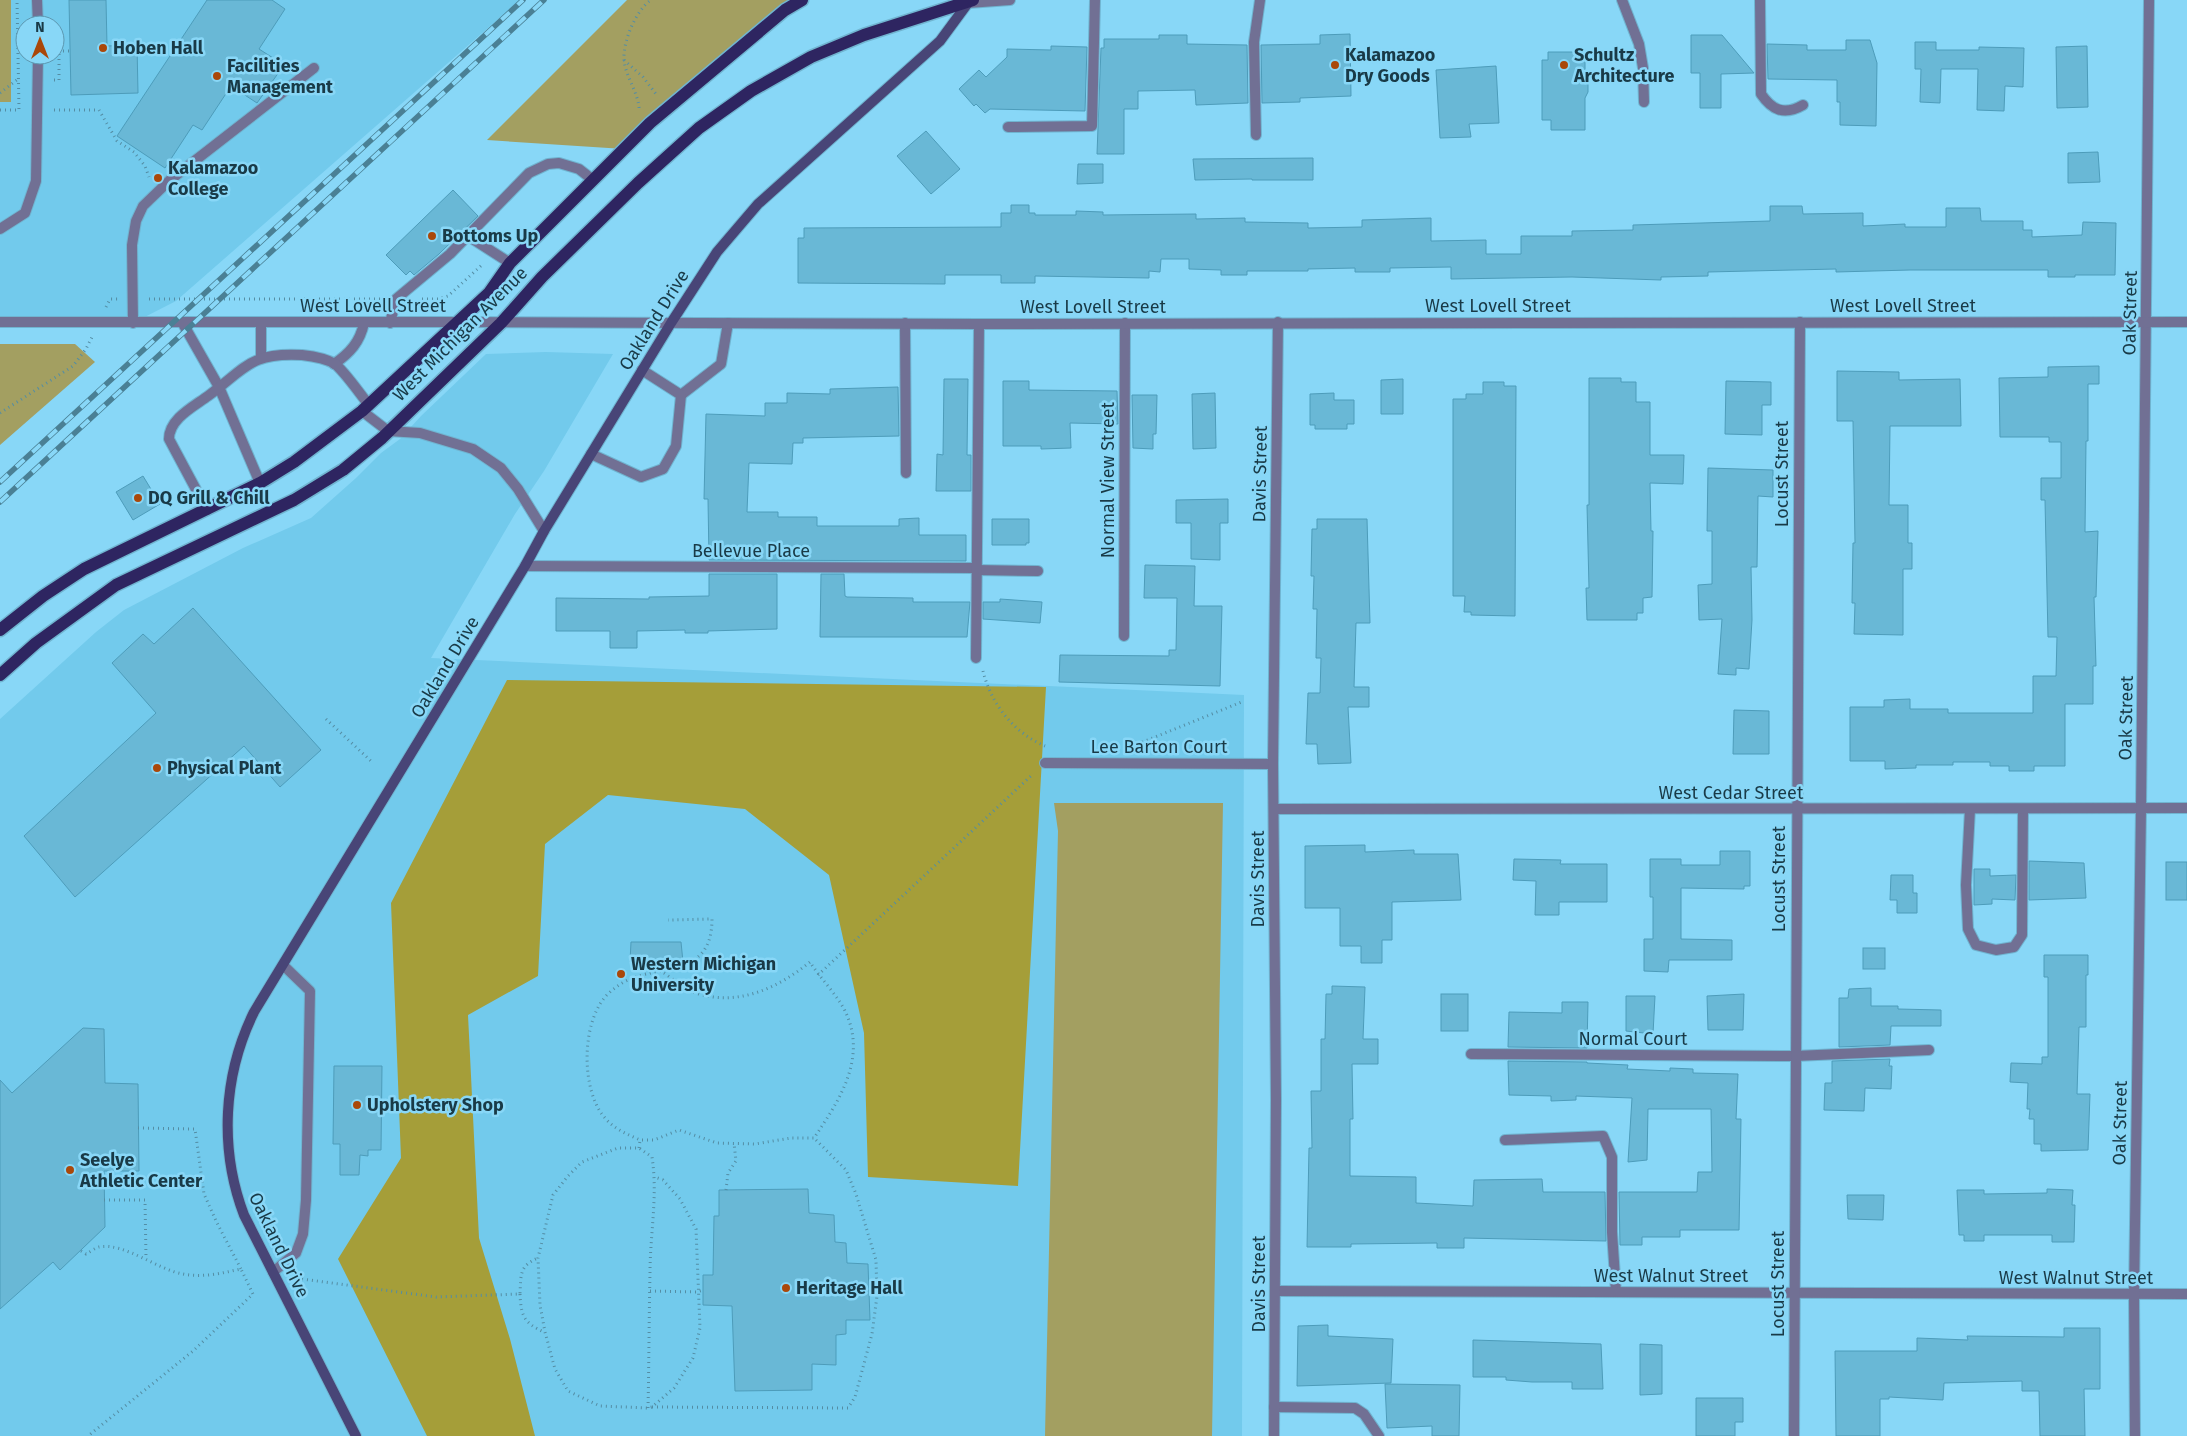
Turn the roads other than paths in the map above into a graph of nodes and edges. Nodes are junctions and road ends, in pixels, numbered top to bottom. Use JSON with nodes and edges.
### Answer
{"nodes":[{"id":1,"x":37,"y":0,"type":"edge"},
{"id":2,"x":802,"y":0,"type":"edge"},
{"id":3,"x":1010,"y":0,"type":"edge"},
{"id":4,"x":1094,"y":0,"type":"edge"},
{"id":5,"x":1260,"y":0,"type":"edge"},
{"id":6,"x":1622,"y":0,"type":"edge"},
{"id":7,"x":1760,"y":0,"type":"edge"},
{"id":8,"x":2149,"y":0,"type":"edge"},
{"id":9,"x":970,"y":1,"type":"edge"},
{"id":10,"x":38,"y":15,"type":"edge"},
{"id":11,"x":38,"y":65,"type":"edge"},
{"id":12,"x":314,"y":68,"type":"dead end"},
{"id":13,"x":1644,"y":102,"type":"dead end"},
{"id":14,"x":1803,"y":105,"type":"dead end"},
{"id":15,"x":1008,"y":127,"type":"dead end"},
{"id":16,"x":1256,"y":135,"type":"dead end"},
{"id":17,"x":593,"y":180,"type":"junction"},
{"id":18,"x":0,"y":229,"type":"edge"},
{"id":19,"x":468,"y":236,"type":"junction"},
{"id":20,"x":510,"y":263,"type":"junction"},
{"id":21,"x":0,"y":322,"type":"edge"},
{"id":22,"x":182,"y":322,"type":"junction"},
{"id":23,"x":261,"y":322,"type":"junction"},
{"id":24,"x":457,"y":322,"type":"junction"},
{"id":25,"x":1278,"y":322,"type":"junction"},
{"id":26,"x":1800,"y":322,"type":"junction"},
{"id":27,"x":2147,"y":322,"type":"junction"},
{"id":28,"x":2187,"y":322,"type":"edge"},
{"id":29,"x":133,"y":323,"type":"junction"},
{"id":30,"x":501,"y":323,"type":"junction"},
{"id":31,"x":671,"y":323,"type":"junction"},
{"id":32,"x":728,"y":323,"type":"junction"},
{"id":33,"x":364,"y":324,"type":"junction"},
{"id":34,"x":390,"y":324,"type":"junction"},
{"id":35,"x":905,"y":324,"type":"junction"},
{"id":36,"x":979,"y":324,"type":"junction"},
{"id":37,"x":1125,"y":324,"type":"junction"},
{"id":38,"x":261,"y":357,"type":"junction"},
{"id":39,"x":334,"y":364,"type":"junction"},
{"id":40,"x":642,"y":370,"type":"junction"},
{"id":41,"x":220,"y":387,"type":"junction"},
{"id":42,"x":681,"y":395,"type":"junction"},
{"id":43,"x":366,"y":408,"type":"junction"},
{"id":44,"x":388,"y":431,"type":"junction"},
{"id":45,"x":590,"y":454,"type":"junction"},
{"id":46,"x":906,"y":473,"type":"dead end"},
{"id":47,"x":260,"y":483,"type":"junction"},
{"id":48,"x":207,"y":510,"type":"junction"},
{"id":49,"x":544,"y":530,"type":"junction"},
{"id":50,"x":525,"y":566,"type":"junction"},
{"id":51,"x":976,"y":569,"type":"junction"},
{"id":52,"x":1038,"y":571,"type":"dead end"},
{"id":53,"x":0,"y":630,"type":"edge"},
{"id":54,"x":1124,"y":636,"type":"dead end"},
{"id":55,"x":976,"y":658,"type":"road end"},
{"id":56,"x":0,"y":675,"type":"edge"},
{"id":57,"x":1045,"y":764,"type":"road end"},
{"id":58,"x":1272,"y":764,"type":"junction"},
{"id":59,"x":2187,"y":808,"type":"edge"},
{"id":60,"x":1274,"y":809,"type":"junction"},
{"id":61,"x":1796,"y":809,"type":"junction"},
{"id":62,"x":1970,"y":809,"type":"junction"},
{"id":63,"x":2023,"y":809,"type":"junction"},
{"id":64,"x":2141,"y":809,"type":"junction"},
{"id":65,"x":284,"y":966,"type":"junction"},
{"id":66,"x":1929,"y":1050,"type":"dead end"},
{"id":67,"x":1471,"y":1054,"type":"dead end"},
{"id":68,"x":1795,"y":1056,"type":"junction"},
{"id":69,"x":1505,"y":1140,"type":"dead end"},
{"id":70,"x":273,"y":1272,"type":"junction"},
{"id":71,"x":1275,"y":1291,"type":"junction"},
{"id":72,"x":1616,"y":1292,"type":"junction"},
{"id":73,"x":1794,"y":1292,"type":"junction"},
{"id":74,"x":2134,"y":1294,"type":"junction"},
{"id":75,"x":2187,"y":1294,"type":"edge"},
{"id":76,"x":1274,"y":1407,"type":"junction"},
{"id":77,"x":356,"y":1436,"type":"edge"},
{"id":78,"x":1274,"y":1436,"type":"edge"},
{"id":79,"x":1379,"y":1436,"type":"edge"},
{"id":80,"x":1794,"y":1436,"type":"edge"},
{"id":81,"x":2135,"y":1436,"type":"edge"}],
"edges":[{"from":1,"to":10,"type":"street"},
{"from":2,"to":17,"type":"main road","name":"West Michigan Avenue"},
{"from":3,"to":9,"type":"street"},
{"from":4,"to":15,"type":"street"},
{"from":5,"to":16,"type":"street"},
{"from":6,"to":13,"type":"street"},
{"from":7,"to":14,"type":"street"},
{"from":8,"to":27,"type":"street","name":"Oak Street"},
{"from":9,"to":30,"type":"main road","name":"West Michigan Avenue"},
{"from":9,"to":31,"type":"main road","name":"Oakland Drive"},
{"from":11,"to":18,"type":"street"},
{"from":12,"to":29,"type":"street"},
{"from":17,"to":19,"type":"street"},
{"from":17,"to":20,"type":"main road","name":"West Michigan Avenue"},
{"from":19,"to":20,"type":"street"},
{"from":19,"to":34,"type":"street"},
{"from":20,"to":24,"type":"main road","name":"West Michigan Avenue"},
{"from":21,"to":29,"type":"street","name":"West Lovell Street"},
{"from":22,"to":23,"type":"street","name":"West Lovell Street"},
{"from":22,"to":29,"type":"street","name":"West Lovell Street"},
{"from":22,"to":41,"type":"street"},
{"from":23,"to":33,"type":"street","name":"West Lovell Street"},
{"from":23,"to":38,"type":"street"},
{"from":24,"to":30,"type":"street","name":"West Lovell Street"},
{"from":24,"to":34,"type":"street","name":"West Lovell Street"},
{"from":24,"to":43,"type":"main road","name":"West Michigan Avenue"},
{"from":25,"to":26,"type":"street","name":"West Lovell Street"},
{"from":25,"to":37,"type":"street","name":"West Lovell Street"},
{"from":25,"to":58,"type":"street","name":"Davis Street"},
{"from":26,"to":27,"type":"street","name":"West Lovell Street"},
{"from":26,"to":61,"type":"street","name":"Locust Street"},
{"from":27,"to":28,"type":"street","name":"West Lovell Street"},
{"from":27,"to":64,"type":"street","name":"Oak Street"},
{"from":30,"to":31,"type":"street","name":"West Lovell Street"},
{"from":30,"to":44,"type":"main road","name":"West Michigan Avenue"},
{"from":31,"to":32,"type":"street","name":"West Lovell Street"},
{"from":31,"to":40,"type":"main road","name":"Oakland Drive"},
{"from":32,"to":35,"type":"street","name":"West Lovell Street"},
{"from":32,"to":42,"type":"street"},
{"from":33,"to":34,"type":"street","name":"West Lovell Street"},
{"from":33,"to":39,"type":"street"},
{"from":35,"to":36,"type":"street","name":"West Lovell Street"},
{"from":35,"to":46,"type":"street"},
{"from":36,"to":37,"type":"street","name":"West Lovell Street"},
{"from":36,"to":51,"type":"street"},
{"from":37,"to":54,"type":"street","name":"Normal View Street"},
{"from":38,"to":39,"type":"street"},
{"from":38,"to":41,"type":"street"},
{"from":39,"to":43,"type":"street"},
{"from":40,"to":42,"type":"street"},
{"from":40,"to":45,"type":"main road","name":"Oakland Drive"},
{"from":41,"to":47,"type":"street"},
{"from":41,"to":48,"type":"street"},
{"from":42,"to":45,"type":"street"},
{"from":43,"to":44,"type":"street"},
{"from":43,"to":47,"type":"main road","name":"West Michigan Avenue"},
{"from":44,"to":49,"type":"street"},
{"from":44,"to":56,"type":"main road","name":"West Michigan Avenue"},
{"from":45,"to":49,"type":"main road","name":"Oakland Drive"},
{"from":47,"to":48,"type":"main road","name":"West Michigan Avenue"},
{"from":48,"to":53,"type":"main road","name":"West Michigan Avenue"},
{"from":49,"to":50,"type":"main road","name":"Oakland Drive"},
{"from":50,"to":51,"type":"street","name":"Bellevue Place"},
{"from":50,"to":65,"type":"main road","name":"Oakland Drive"},
{"from":51,"to":52,"type":"street","name":"Bellevue Place"},
{"from":51,"to":55,"type":"street"},
{"from":57,"to":58,"type":"street","name":"Lee Barton Court"},
{"from":58,"to":60,"type":"street","name":"Davis Street"},
{"from":59,"to":64,"type":"street","name":"West Cedar Street"},
{"from":60,"to":61,"type":"street","name":"West Cedar Street"},
{"from":60,"to":71,"type":"street","name":"Davis Street"},
{"from":61,"to":62,"type":"street","name":"West Cedar Street"},
{"from":61,"to":68,"type":"street","name":"Locust Street"},
{"from":62,"to":63,"type":"street","name":"West Cedar Street"},
{"from":62,"to":63,"type":"street"},
{"from":63,"to":64,"type":"street","name":"West Cedar Street"},
{"from":64,"to":74,"type":"street","name":"Oak Street"},
{"from":65,"to":70,"type":"main road","name":"Oakland Drive"},
{"from":65,"to":70,"type":"street"},
{"from":66,"to":68,"type":"street","name":"Normal Court"},
{"from":67,"to":68,"type":"street","name":"Normal Court"},
{"from":68,"to":73,"type":"street","name":"Locust Street"},
{"from":69,"to":72,"type":"street"},
{"from":70,"to":77,"type":"main road","name":"Oakland Drive"},
{"from":71,"to":72,"type":"street","name":"West Walnut Street"},
{"from":71,"to":76,"type":"street","name":"Davis Street"},
{"from":72,"to":73,"type":"street","name":"West Walnut Street"},
{"from":73,"to":74,"type":"street","name":"West Walnut Street"},
{"from":73,"to":80,"type":"street","name":"Locust Street"},
{"from":74,"to":75,"type":"street","name":"West Walnut Street"},
{"from":74,"to":81,"type":"street","name":"Oak Street"},
{"from":76,"to":78,"type":"street","name":"Davis Street"},
{"from":76,"to":79,"type":"street"}]}
